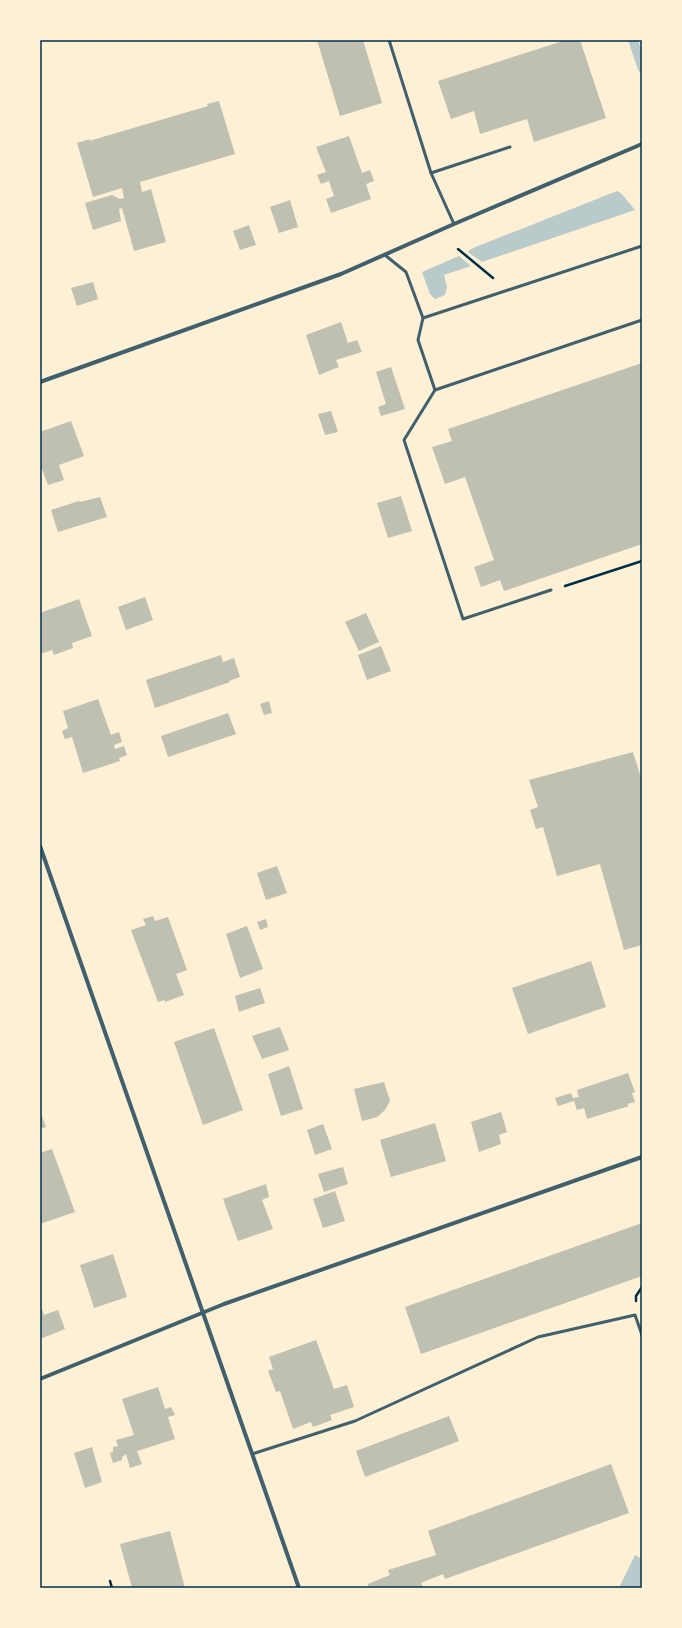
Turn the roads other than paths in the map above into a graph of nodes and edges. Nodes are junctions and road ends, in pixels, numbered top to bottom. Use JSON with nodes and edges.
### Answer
{"nodes":[{"id":1,"x":389,"y":40,"type":"edge"},
{"id":2,"x":642,"y":144,"type":"edge"},
{"id":3,"x":510,"y":147,"type":"dead end"},
{"id":4,"x":431,"y":173,"type":"junction"},
{"id":5,"x":454,"y":224,"type":"junction"},
{"id":6,"x":642,"y":246,"type":"edge"},
{"id":7,"x":385,"y":255,"type":"junction"},
{"id":8,"x":423,"y":318,"type":"junction"},
{"id":9,"x":642,"y":320,"type":"edge"},
{"id":10,"x":40,"y":382,"type":"edge"},
{"id":11,"x":435,"y":390,"type":"junction"},
{"id":12,"x":551,"y":590,"type":"road end"},
{"id":13,"x":40,"y":846,"type":"edge"},
{"id":14,"x":642,"y":1157,"type":"edge"},
{"id":15,"x":203,"y":1312,"type":"junction"},
{"id":16,"x":642,"y":1335,"type":"edge"},
{"id":17,"x":40,"y":1379,"type":"edge"},
{"id":18,"x":252,"y":1454,"type":"junction"},
{"id":19,"x":299,"y":1588,"type":"edge"}],
"edges":[{"from":1,"to":4,"type":"lane"},
{"from":2,"to":5,"type":"street"},
{"from":3,"to":4,"type":"lane"},
{"from":4,"to":5,"type":"lane"},
{"from":5,"to":7,"type":"street"},
{"from":6,"to":8,"type":"lane"},
{"from":7,"to":8,"type":"lane"},
{"from":7,"to":10,"type":"street"},
{"from":8,"to":11,"type":"lane"},
{"from":9,"to":11,"type":"lane"},
{"from":11,"to":12,"type":"lane"},
{"from":13,"to":15,"type":"street"},
{"from":14,"to":15,"type":"street"},
{"from":15,"to":17,"type":"street"},
{"from":15,"to":18,"type":"street"},
{"from":16,"to":18,"type":"lane"},
{"from":18,"to":19,"type":"street"}]}
